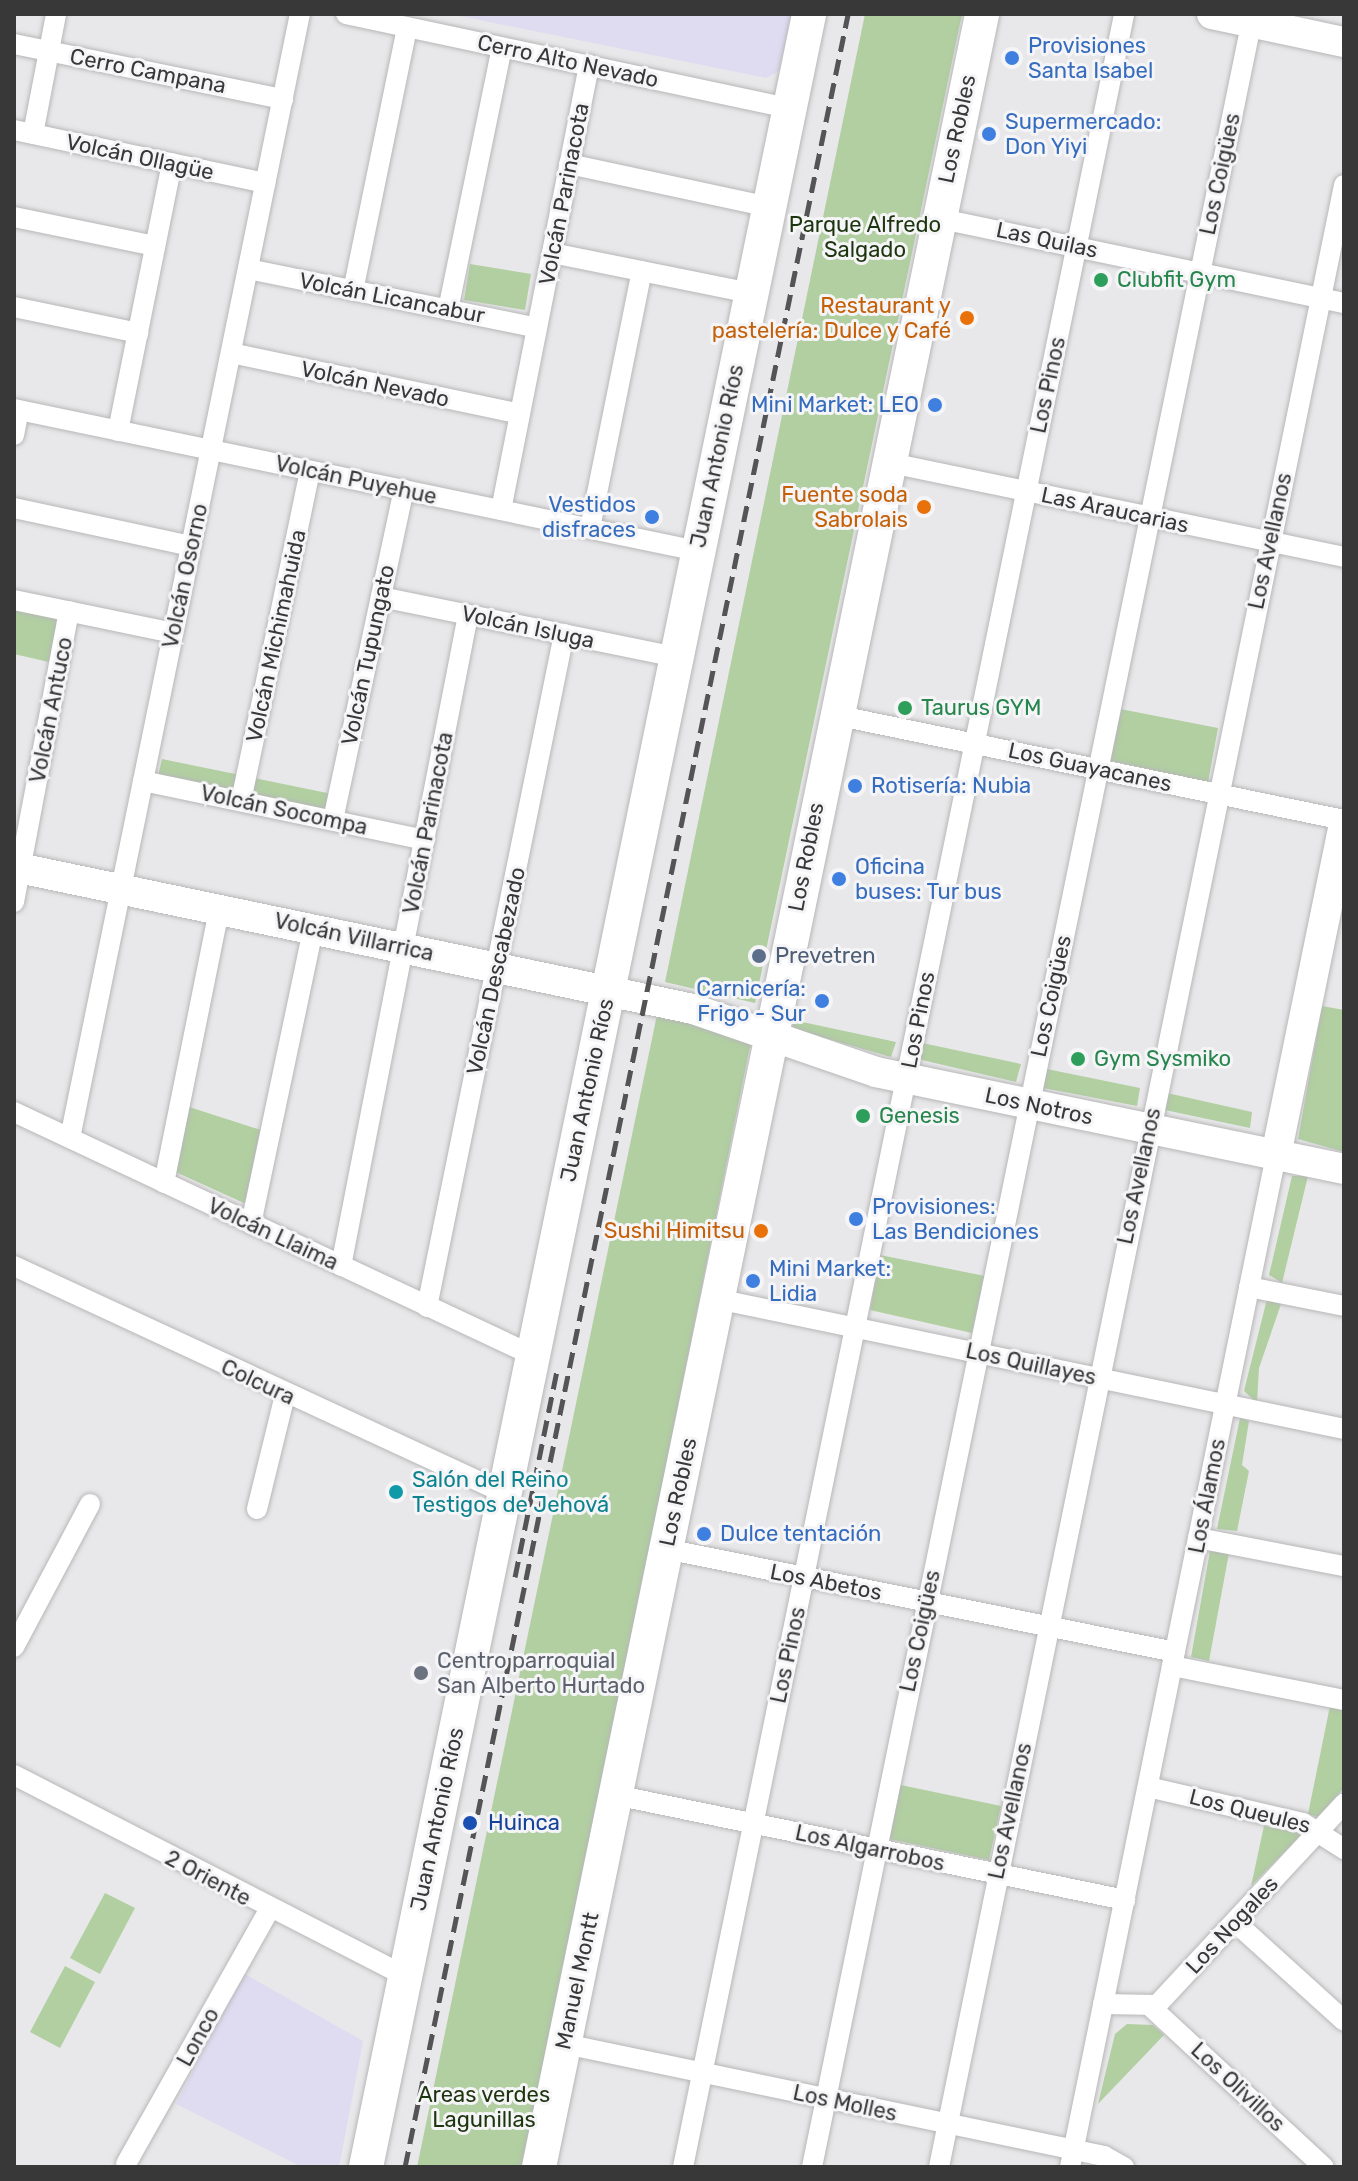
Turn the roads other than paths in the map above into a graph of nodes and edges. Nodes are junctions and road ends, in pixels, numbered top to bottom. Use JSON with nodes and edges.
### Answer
{"nodes":[{"id":1,"x":56,"y":14,"type":"edge"},
{"id":2,"x":300,"y":14,"type":"edge"},
{"id":3,"x":346,"y":14,"type":"edge"},
{"id":4,"x":809,"y":14,"type":"edge"},
{"id":5,"x":982,"y":14,"type":"edge"},
{"id":6,"x":1124,"y":14,"type":"edge"},
{"id":7,"x":1212,"y":14,"type":"edge"},
{"id":8,"x":1252,"y":18,"type":"edge"},
{"id":9,"x":407,"y":27,"type":"junction"},
{"id":10,"x":1344,"y":42,"type":"edge"},
{"id":11,"x":14,"y":44,"type":"edge"},
{"id":12,"x":502,"y":47,"type":"junction"},
{"id":13,"x":49,"y":51,"type":"junction"},
{"id":14,"x":589,"y":65,"type":"junction"},
{"id":15,"x":283,"y":99,"type":"junction"},
{"id":16,"x":790,"y":108,"type":"junction"},
{"id":17,"x":23,"y":132,"type":"edge"},
{"id":18,"x":172,"y":163,"type":"junction"},
{"id":19,"x":569,"y":164,"type":"junction"},
{"id":20,"x":265,"y":183,"type":"junction"},
{"id":21,"x":1344,"y":185,"type":"edge"},
{"id":22,"x":769,"y":207,"type":"junction"},
{"id":23,"x":14,"y":217,"type":"edge"},
{"id":24,"x":937,"y":218,"type":"junction"},
{"id":25,"x":155,"y":246,"type":"junction"},
{"id":26,"x":1076,"y":247,"type":"junction"},
{"id":27,"x":552,"y":253,"type":"junction"},
{"id":28,"x":248,"y":269,"type":"junction"},
{"id":29,"x":642,"y":271,"type":"junction"},
{"id":30,"x":1200,"y":273,"type":"junction"},
{"id":31,"x":353,"y":291,"type":"junction"},
{"id":32,"x":751,"y":293,"type":"junction"},
{"id":33,"x":1321,"y":298,"type":"junction"},
{"id":34,"x":1344,"y":303,"type":"edge"},
{"id":35,"x":14,"y":307,"type":"edge"},
{"id":36,"x":448,"y":310,"type":"junction"},
{"id":37,"x":537,"y":328,"type":"junction"},
{"id":38,"x":138,"y":333,"type":"junction"},
{"id":39,"x":231,"y":353,"type":"junction"},
{"id":40,"x":17,"y":410,"type":"edge"},
{"id":41,"x":520,"y":414,"type":"junction"},
{"id":42,"x":118,"y":431,"type":"junction"},
{"id":43,"x":14,"y":435,"type":"edge"},
{"id":44,"x":211,"y":450,"type":"junction"},
{"id":45,"x":886,"y":462,"type":"junction"},
{"id":46,"x":310,"y":471,"type":"junction"},
{"id":47,"x":404,"y":490,"type":"junction"},
{"id":48,"x":1026,"y":491,"type":"junction"},
{"id":49,"x":14,"y":508,"type":"edge"},
{"id":50,"x":501,"y":510,"type":"junction"},
{"id":51,"x":1149,"y":517,"type":"junction"},
{"id":52,"x":590,"y":528,"type":"junction"},
{"id":53,"x":1270,"y":542,"type":"junction"},
{"id":54,"x":191,"y":546,"type":"junction"},
{"id":55,"x":697,"y":551,"type":"junction"},
{"id":56,"x":1344,"y":557,"type":"edge"},
{"id":57,"x":381,"y":597,"type":"junction"},
{"id":58,"x":14,"y":600,"type":"edge"},
{"id":59,"x":69,"y":611,"type":"junction"},
{"id":60,"x":468,"y":615,"type":"junction"},
{"id":61,"x":173,"y":633,"type":"junction"},
{"id":62,"x":564,"y":634,"type":"junction"},
{"id":63,"x":675,"y":657,"type":"junction"},
{"id":64,"x":835,"y":715,"type":"junction"},
{"id":65,"x":975,"y":743,"type":"junction"},
{"id":66,"x":1097,"y":769,"type":"junction"},
{"id":67,"x":143,"y":781,"type":"junction"},
{"id":68,"x":1217,"y":794,"type":"junction"},
{"id":69,"x":241,"y":801,"type":"junction"},
{"id":70,"x":333,"y":820,"type":"junction"},
{"id":71,"x":1344,"y":823,"type":"edge"},
{"id":72,"x":425,"y":840,"type":"junction"},
{"id":73,"x":17,"y":868,"type":"edge"},
{"id":74,"x":121,"y":889,"type":"junction"},
{"id":75,"x":14,"y":902,"type":"edge"},
{"id":76,"x":219,"y":909,"type":"junction"},
{"id":77,"x":313,"y":929,"type":"junction"},
{"id":78,"x":404,"y":947,"type":"junction"},
{"id":79,"x":498,"y":967,"type":"junction"},
{"id":80,"x":608,"y":990,"type":"junction"},
{"id":81,"x":693,"y":1009,"type":"joint"},
{"id":82,"x":771,"y":1033,"type":"junction"},
{"id":83,"x":906,"y":1079,"type":"junction"},
{"id":84,"x":1028,"y":1104,"type":"junction"},
{"id":85,"x":14,"y":1112,"type":"edge"},
{"id":86,"x":1149,"y":1128,"type":"junction"},
{"id":87,"x":70,"y":1138,"type":"junction"},
{"id":88,"x":1276,"y":1155,"type":"junction"},
{"id":89,"x":1344,"y":1169,"type":"edge"},
{"id":90,"x":164,"y":1183,"type":"junction"},
{"id":91,"x":251,"y":1224,"type":"junction"},
{"id":92,"x":14,"y":1266,"type":"edge"},
{"id":93,"x":341,"y":1266,"type":"junction"},
{"id":94,"x":1249,"y":1287,"type":"junction"},
{"id":95,"x":717,"y":1299,"type":"junction"},
{"id":96,"x":1344,"y":1306,"type":"edge"},
{"id":97,"x":427,"y":1307,"type":"junction"},
{"id":98,"x":855,"y":1327,"type":"junction"},
{"id":99,"x":977,"y":1353,"type":"junction"},
{"id":100,"x":532,"y":1355,"type":"junction"},
{"id":101,"x":1098,"y":1378,"type":"junction"},
{"id":102,"x":285,"y":1395,"type":"junction"},
{"id":103,"x":1225,"y":1405,"type":"junction"},
{"id":104,"x":1344,"y":1429,"type":"edge"},
{"id":105,"x":504,"y":1493,"type":"junction"},
{"id":106,"x":90,"y":1504,"type":"dead end"},
{"id":107,"x":257,"y":1509,"type":"dead end"},
{"id":108,"x":1198,"y":1538,"type":"junction"},
{"id":109,"x":666,"y":1549,"type":"junction"},
{"id":110,"x":1344,"y":1566,"type":"edge"},
{"id":111,"x":804,"y":1577,"type":"junction"},
{"id":112,"x":926,"y":1602,"type":"junction"},
{"id":113,"x":1047,"y":1627,"type":"junction"},
{"id":114,"x":14,"y":1647,"type":"edge"},
{"id":115,"x":1174,"y":1659,"type":"junction"},
{"id":116,"x":1344,"y":1700,"type":"edge"},
{"id":117,"x":14,"y":1775,"type":"edge"},
{"id":118,"x":1148,"y":1787,"type":"junction"},
{"id":119,"x":615,"y":1795,"type":"junction"},
{"id":120,"x":1344,"y":1804,"type":"edge"},
{"id":121,"x":754,"y":1824,"type":"junction"},
{"id":122,"x":1321,"y":1829,"type":"junction"},
{"id":123,"x":875,"y":1849,"type":"junction"},
{"id":124,"x":1344,"y":1849,"type":"edge"},
{"id":125,"x":997,"y":1874,"type":"junction"},
{"id":126,"x":1125,"y":1900,"type":"junction"},
{"id":127,"x":269,"y":1910,"type":"junction"},
{"id":128,"x":1235,"y":1922,"type":"junction"},
{"id":129,"x":405,"y":1976,"type":"junction"},
{"id":130,"x":1103,"y":2004,"type":"junction"},
{"id":131,"x":1152,"y":2008,"type":"junction"},
{"id":132,"x":1344,"y":2021,"type":"edge"},
{"id":133,"x":565,"y":2044,"type":"junction"},
{"id":134,"x":702,"y":2074,"type":"junction"},
{"id":135,"x":826,"y":2099,"type":"junction"},
{"id":136,"x":948,"y":2124,"type":"junction"},
{"id":137,"x":1072,"y":2158,"type":"edge"},
{"id":138,"x":126,"y":2164,"type":"dead end"},
{"id":139,"x":366,"y":2167,"type":"edge"},
{"id":140,"x":539,"y":2167,"type":"edge"},
{"id":141,"x":683,"y":2167,"type":"edge"},
{"id":142,"x":812,"y":2167,"type":"edge"},
{"id":143,"x":939,"y":2167,"type":"edge"},
{"id":144,"x":1124,"y":2167,"type":"edge"},
{"id":145,"x":1324,"y":2167,"type":"edge"}],
"edges":[{"from":1,"to":13,"type":"street"},
{"from":2,"to":15,"type":"street","name":"Volcán Osorno"},
{"from":3,"to":9,"type":"street","name":"Cerro Alto Nevado"},
{"from":4,"to":16,"type":"main road","name":"Juan Antonio Ríos"},
{"from":5,"to":24,"type":"main road","name":"Los Robles"},
{"from":6,"to":26,"type":"street","name":"Los Pinos"},
{"from":7,"to":8,"type":"street"},
{"from":8,"to":10,"type":"street"},
{"from":8,"to":30,"type":"street","name":"Los Coigües"},
{"from":9,"to":12,"type":"street","name":"Cerro Alto Nevado"},
{"from":9,"to":31,"type":"street"},
{"from":11,"to":13,"type":"street","name":"Cerro Campana"},
{"from":12,"to":14,"type":"street","name":"Cerro Alto Nevado"},
{"from":12,"to":36,"type":"street"},
{"from":13,"to":15,"type":"street","name":"Cerro Campana"},
{"from":13,"to":17,"type":"street"},
{"from":14,"to":16,"type":"street","name":"Cerro Alto Nevado"},
{"from":14,"to":19,"type":"street","name":"Volcán Parinacota"},
{"from":15,"to":20,"type":"street","name":"Volcán Osorno"},
{"from":16,"to":22,"type":"main road","name":"Juan Antonio Ríos"},
{"from":17,"to":18,"type":"street","name":"Volcán Ollagüe"},
{"from":18,"to":20,"type":"street","name":"Volcán Ollagüe"},
{"from":18,"to":25,"type":"street"},
{"from":19,"to":22,"type":"street"},
{"from":19,"to":27,"type":"street","name":"Volcán Parinacota"},
{"from":20,"to":28,"type":"street","name":"Volcán Osorno"},
{"from":21,"to":33,"type":"street","name":"Los Avellanos"},
{"from":22,"to":32,"type":"main road","name":"Juan Antonio Ríos"},
{"from":23,"to":25,"type":"street"},
{"from":24,"to":26,"type":"street","name":"Las Quilas"},
{"from":24,"to":45,"type":"main road","name":"Los Robles"},
{"from":25,"to":38,"type":"street"},
{"from":26,"to":30,"type":"street","name":"Las Quilas"},
{"from":26,"to":48,"type":"street","name":"Los Pinos"},
{"from":27,"to":29,"type":"street"},
{"from":27,"to":37,"type":"street","name":"Volcán Parinacota"},
{"from":28,"to":31,"type":"street","name":"Volcán Licancabur"},
{"from":28,"to":39,"type":"street","name":"Volcán Osorno"},
{"from":29,"to":32,"type":"street"},
{"from":29,"to":52,"type":"street"},
{"from":30,"to":33,"type":"street","name":"Las Quilas"},
{"from":30,"to":51,"type":"street","name":"Los Coigües"},
{"from":31,"to":36,"type":"street","name":"Volcán Licancabur"},
{"from":32,"to":55,"type":"main road","name":"Juan Antonio Ríos"},
{"from":33,"to":34,"type":"street","name":"Las Quilas"},
{"from":33,"to":53,"type":"street","name":"Los Avellanos"},
{"from":35,"to":38,"type":"street"},
{"from":36,"to":37,"type":"street","name":"Volcán Licancabur"},
{"from":37,"to":41,"type":"street","name":"Volcán Parinacota"},
{"from":38,"to":42,"type":"street"},
{"from":39,"to":41,"type":"street","name":"Volcán Nevado"},
{"from":39,"to":44,"type":"street","name":"Volcán Osorno"},
{"from":40,"to":42,"type":"street","name":"Volcán Puyehue"},
{"from":40,"to":43,"type":"street"},
{"from":41,"to":50,"type":"street","name":"Volcán Parinacota"},
{"from":42,"to":44,"type":"street","name":"Volcán Puyehue"},
{"from":44,"to":46,"type":"street","name":"Volcán Puyehue"},
{"from":44,"to":54,"type":"street","name":"Volcán Osorno"},
{"from":45,"to":48,"type":"street","name":"Las Araucarias"},
{"from":45,"to":64,"type":"main road","name":"Los Robles"},
{"from":46,"to":47,"type":"street","name":"Volcán Puyehue"},
{"from":46,"to":69,"type":"street","name":"Volcán Michimahuida"},
{"from":47,"to":50,"type":"street","name":"Volcán Puyehue"},
{"from":47,"to":57,"type":"street","name":"Volcán Tupungato"},
{"from":48,"to":51,"type":"street","name":"Las Araucarias"},
{"from":48,"to":65,"type":"street","name":"Los Pinos"},
{"from":49,"to":54,"type":"street"},
{"from":50,"to":52,"type":"street","name":"Volcán Puyehue"},
{"from":51,"to":53,"type":"street","name":"Las Araucarias"},
{"from":51,"to":66,"type":"street","name":"Los Coigües"},
{"from":52,"to":55,"type":"street","name":"Volcán Puyehue"},
{"from":53,"to":56,"type":"street","name":"Las Araucarias"},
{"from":53,"to":68,"type":"street","name":"Los Avellanos"},
{"from":54,"to":61,"type":"street","name":"Volcán Osorno"},
{"from":55,"to":63,"type":"main road","name":"Juan Antonio Ríos"},
{"from":57,"to":60,"type":"street","name":"Volcán Isluga"},
{"from":57,"to":70,"type":"street","name":"Volcán Tupungato"},
{"from":58,"to":59,"type":"street"},
{"from":59,"to":61,"type":"street"},
{"from":59,"to":73,"type":"street","name":"Volcán Antuco"},
{"from":60,"to":62,"type":"street","name":"Volcán Isluga"},
{"from":60,"to":72,"type":"street","name":"Volcán Parinacota"},
{"from":61,"to":67,"type":"street","name":"Volcán Osorno"},
{"from":62,"to":63,"type":"street","name":"Volcán Isluga"},
{"from":62,"to":79,"type":"street","name":"Volcán Descabezado"},
{"from":63,"to":80,"type":"main road","name":"Juan Antonio Ríos"},
{"from":64,"to":65,"type":"street","name":"Los Guayacanes"},
{"from":64,"to":82,"type":"main road","name":"Los Robles"},
{"from":65,"to":66,"type":"street","name":"Los Guayacanes"},
{"from":65,"to":83,"type":"street","name":"Los Pinos"},
{"from":66,"to":68,"type":"street","name":"Los Guayacanes"},
{"from":66,"to":84,"type":"street","name":"Los Coigües"},
{"from":67,"to":69,"type":"street","name":"Volcán Socompa"},
{"from":67,"to":74,"type":"street","name":"Volcán Osorno"},
{"from":68,"to":71,"type":"street","name":"Los Guayacanes"},
{"from":68,"to":86,"type":"street","name":"Los Avellanos"},
{"from":69,"to":70,"type":"street","name":"Volcán Socompa"},
{"from":70,"to":72,"type":"street","name":"Volcán Socompa"},
{"from":71,"to":88,"type":"street","name":"Los Álamos"},
{"from":72,"to":78,"type":"street","name":"Volcán Parinacota"},
{"from":73,"to":74,"type":"street","name":"Volcán Villarrica"},
{"from":73,"to":75,"type":"street","name":"Volcán Antuco"},
{"from":74,"to":76,"type":"street","name":"Volcán Villarrica"},
{"from":74,"to":87,"type":"street","name":"Volcán Osorno"},
{"from":76,"to":77,"type":"street","name":"Volcán Villarrica"},
{"from":76,"to":90,"type":"street"},
{"from":77,"to":78,"type":"street","name":"Volcán Villarrica"},
{"from":77,"to":91,"type":"street"},
{"from":78,"to":79,"type":"street","name":"Volcán Villarrica"},
{"from":78,"to":93,"type":"street","name":"Volcán Parinacota"},
{"from":79,"to":80,"type":"street","name":"Volcán Villarrica"},
{"from":79,"to":97,"type":"street","name":"Volcán Descabezado"},
{"from":80,"to":81,"type":"street","name":"Volcán Villarrica"},
{"from":80,"to":100,"type":"main road","name":"Juan Antonio Ríos"},
{"from":81,"to":82,"type":"street","name":"Los Notros"},
{"from":82,"to":83,"type":"street","name":"Los Notros"},
{"from":82,"to":95,"type":"main road","name":"Los Robles"},
{"from":83,"to":84,"type":"street","name":"Los Notros"},
{"from":83,"to":98,"type":"street","name":"Los Pinos"},
{"from":84,"to":86,"type":"street","name":"Los Notros"},
{"from":84,"to":99,"type":"street","name":"Los Coigües"},
{"from":85,"to":87,"type":"street","name":"Volcán Llaima"},
{"from":86,"to":88,"type":"street","name":"Los Notros"},
{"from":86,"to":101,"type":"street","name":"Los Avellanos"},
{"from":87,"to":90,"type":"street","name":"Volcán Llaima"},
{"from":88,"to":89,"type":"street","name":"Los Notros"},
{"from":88,"to":94,"type":"street","name":"Los Álamos"},
{"from":90,"to":91,"type":"street","name":"Volcán Llaima"},
{"from":91,"to":93,"type":"street","name":"Volcán Llaima"},
{"from":92,"to":102,"type":"street","name":"Colcura"},
{"from":93,"to":97,"type":"street","name":"Volcán Llaima"},
{"from":94,"to":96,"type":"street"},
{"from":94,"to":103,"type":"street","name":"Los Álamos"},
{"from":95,"to":98,"type":"street","name":"Los Quillayes"},
{"from":95,"to":109,"type":"main road","name":"Los Robles"},
{"from":97,"to":100,"type":"street","name":"Volcán Llaima"},
{"from":98,"to":99,"type":"street","name":"Los Quillayes"},
{"from":98,"to":111,"type":"street","name":"Los Pinos"},
{"from":99,"to":101,"type":"street","name":"Los Quillayes"},
{"from":99,"to":112,"type":"street","name":"Los Coigües"},
{"from":100,"to":105,"type":"main road","name":"Juan Antonio Ríos"},
{"from":101,"to":103,"type":"street","name":"Los Quillayes"},
{"from":101,"to":113,"type":"street","name":"Los Avellanos"},
{"from":102,"to":105,"type":"street","name":"Colcura"},
{"from":102,"to":107,"type":"street"},
{"from":103,"to":104,"type":"street","name":"Los Quillayes"},
{"from":103,"to":108,"type":"street","name":"Los Álamos"},
{"from":105,"to":129,"type":"main road","name":"Juan Antonio Ríos"},
{"from":106,"to":114,"type":"street"},
{"from":108,"to":110,"type":"street"},
{"from":108,"to":115,"type":"street","name":"Los Álamos"},
{"from":109,"to":111,"type":"street","name":"Los Abetos"},
{"from":109,"to":119,"type":"main road","name":"Los Robles"},
{"from":111,"to":112,"type":"street","name":"Los Abetos"},
{"from":111,"to":121,"type":"street","name":"Los Pinos"},
{"from":112,"to":113,"type":"street","name":"Los Abetos"},
{"from":112,"to":123,"type":"street","name":"Los Coigües"},
{"from":113,"to":115,"type":"street","name":"Los Abetos"},
{"from":113,"to":125,"type":"street","name":"Los Avellanos"},
{"from":115,"to":116,"type":"street","name":"Los Abetos"},
{"from":115,"to":118,"type":"street","name":"Los Álamos"},
{"from":117,"to":127,"type":"street","name":"2 Oriente"},
{"from":118,"to":122,"type":"street","name":"Los Queules"},
{"from":118,"to":126,"type":"street","name":"Los Álamos"},
{"from":119,"to":121,"type":"street","name":"Los Algarrobos"},
{"from":119,"to":133,"type":"main road","name":"Manuel Montt"},
{"from":120,"to":122,"type":"street","name":"Los Nogales"},
{"from":121,"to":123,"type":"street","name":"Los Algarrobos"},
{"from":121,"to":134,"type":"street","name":"Los Pinos"},
{"from":122,"to":124,"type":"street","name":"Los Queules"},
{"from":122,"to":128,"type":"street","name":"Los Nogales"},
{"from":123,"to":125,"type":"street","name":"Los Algarrobos"},
{"from":123,"to":135,"type":"street","name":"Los Coigües"},
{"from":125,"to":126,"type":"street","name":"Los Algarrobos"},
{"from":125,"to":136,"type":"street","name":"Los Avellanos"},
{"from":126,"to":130,"type":"street","name":"Los Álamos"},
{"from":127,"to":129,"type":"street","name":"2 Oriente"},
{"from":127,"to":138,"type":"street","name":"Lonco"},
{"from":128,"to":131,"type":"street","name":"Los Nogales"},
{"from":128,"to":132,"type":"street"},
{"from":129,"to":139,"type":"main road","name":"Juan Antonio Ríos"},
{"from":130,"to":131,"type":"street"},
{"from":130,"to":137,"type":"street","name":"Los Álamos"},
{"from":131,"to":145,"type":"street","name":"Los Olivillos"},
{"from":133,"to":134,"type":"street","name":"Los Molles"},
{"from":133,"to":140,"type":"main road","name":"Manuel Montt"},
{"from":134,"to":135,"type":"street","name":"Los Molles"},
{"from":134,"to":141,"type":"street","name":"Los Pinos"},
{"from":135,"to":136,"type":"street","name":"Los Molles"},
{"from":135,"to":142,"type":"street","name":"Los Coigües"},
{"from":136,"to":137,"type":"street","name":"Los Molles"},
{"from":136,"to":143,"type":"street","name":"Los Avellanos"},
{"from":137,"to":144,"type":"street","name":"Los Molles"}]}
